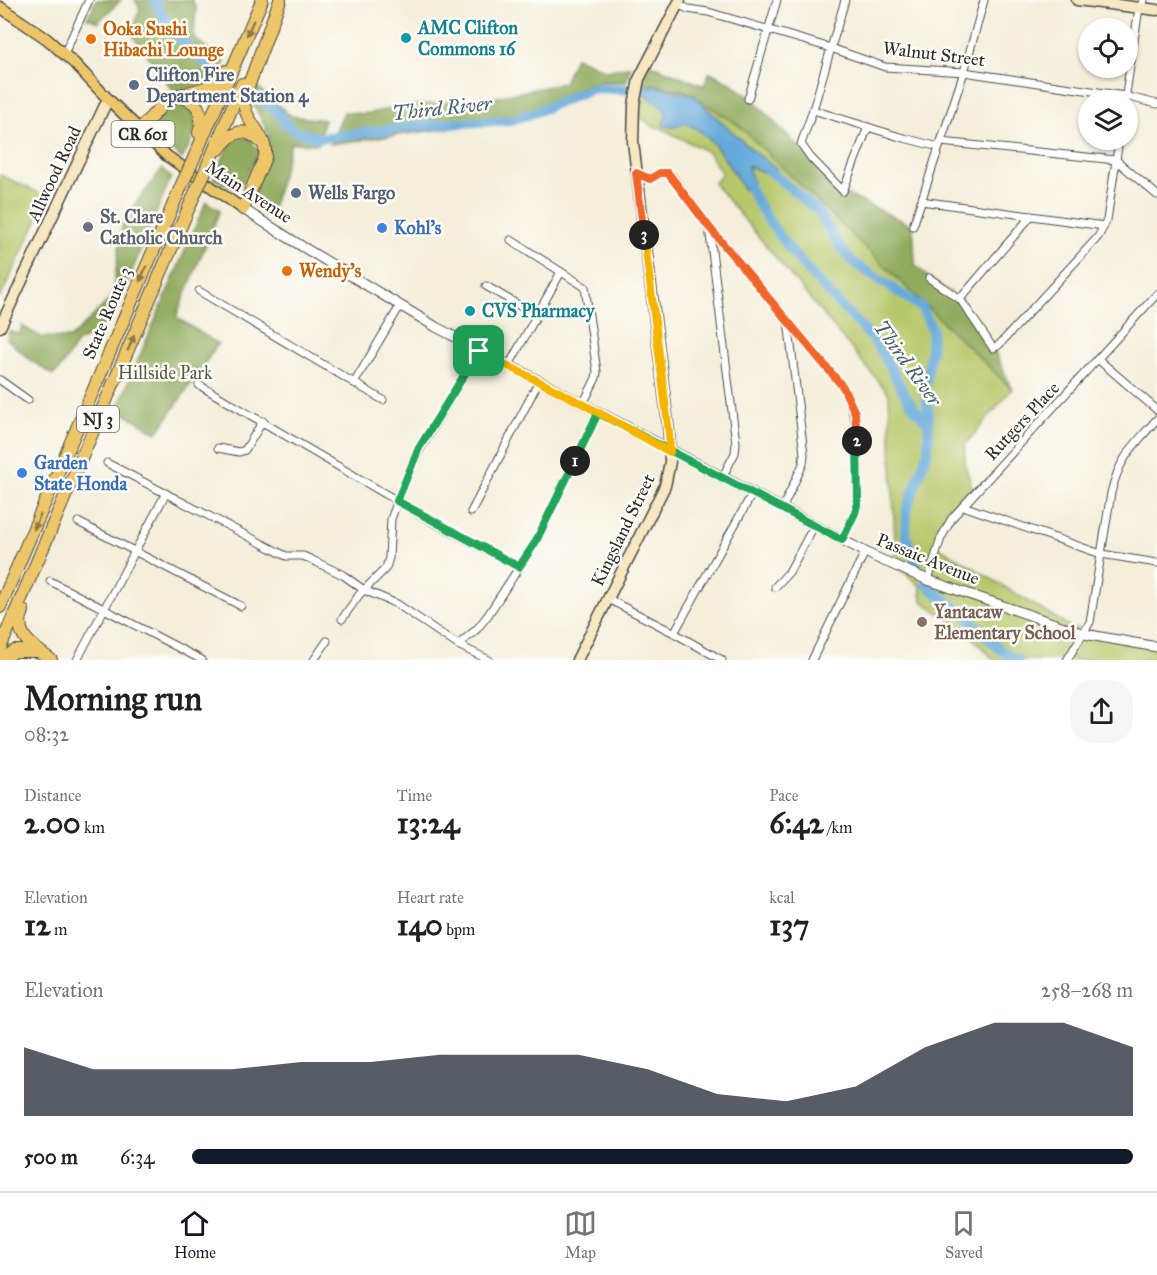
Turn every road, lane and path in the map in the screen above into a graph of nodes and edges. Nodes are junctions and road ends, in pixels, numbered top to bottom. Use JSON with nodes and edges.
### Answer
{"nodes":[{"id":1,"x":89,"y":0,"type":"edge"},
{"id":2,"x":262,"y":0,"type":"edge"},
{"id":3,"x":279,"y":0,"type":"edge"},
{"id":4,"x":777,"y":0,"type":"edge"},
{"id":5,"x":845,"y":0,"type":"edge"},
{"id":6,"x":984,"y":0,"type":"edge"},
{"id":7,"x":1077,"y":0,"type":"edge"},
{"id":8,"x":679,"y":2,"type":"edge"},
{"id":9,"x":1140,"y":3,"type":"edge"},
{"id":10,"x":0,"y":7,"type":"edge"},
{"id":11,"x":1157,"y":10,"type":"edge"},
{"id":12,"x":769,"y":29,"type":"junction"},
{"id":13,"x":831,"y":48,"type":"junction"},
{"id":14,"x":64,"y":54,"type":"junction"},
{"id":15,"x":237,"y":56,"type":"junction"},
{"id":16,"x":964,"y":72,"type":"junction"},
{"id":17,"x":1078,"y":90,"type":"edge"},
{"id":18,"x":1126,"y":90,"type":"edge"},
{"id":19,"x":175,"y":96,"type":"junction"},
{"id":20,"x":108,"y":99,"type":"junction"},
{"id":21,"x":748,"y":99,"type":"dead end"},
{"id":22,"x":1138,"y":100,"type":"edge"},
{"id":23,"x":1157,"y":104,"type":"edge"},
{"id":24,"x":813,"y":110,"type":"junction"},
{"id":25,"x":868,"y":127,"type":"junction"},
{"id":26,"x":139,"y":130,"type":"junction"},
{"id":27,"x":940,"y":145,"type":"junction"},
{"id":28,"x":266,"y":149,"type":"junction"},
{"id":29,"x":1118,"y":150,"type":"edge"},
{"id":30,"x":1116,"y":160,"type":"junction"},
{"id":31,"x":190,"y":165,"type":"junction"},
{"id":32,"x":636,"y":173,"type":"junction"},
{"id":33,"x":204,"y":174,"type":"junction"},
{"id":34,"x":1157,"y":195,"type":"edge"},
{"id":35,"x":921,"y":201,"type":"junction"},
{"id":36,"x":243,"y":208,"type":"junction"},
{"id":37,"x":1031,"y":216,"type":"junction"},
{"id":38,"x":913,"y":226,"type":"dead end"},
{"id":39,"x":1104,"y":226,"type":"junction"},
{"id":40,"x":709,"y":227,"type":"junction"},
{"id":41,"x":511,"y":240,"type":"dead end"},
{"id":42,"x":561,"y":272,"type":"junction"},
{"id":43,"x":929,"y":278,"type":"dead end"},
{"id":44,"x":486,"y":286,"type":"dead end"},
{"id":45,"x":199,"y":291,"type":"dead end"},
{"id":46,"x":1157,"y":294,"type":"edge"},
{"id":47,"x":960,"y":299,"type":"junction"},
{"id":48,"x":400,"y":306,"type":"junction"},
{"id":49,"x":537,"y":316,"type":"junction"},
{"id":50,"x":788,"y":321,"type":"junction"},
{"id":51,"x":0,"y":327,"type":"edge"},
{"id":52,"x":479,"y":351,"type":"junction"},
{"id":53,"x":1099,"y":360,"type":"junction"},
{"id":54,"x":509,"y":365,"type":"junction"},
{"id":55,"x":0,"y":380,"type":"edge"},
{"id":56,"x":539,"y":381,"type":"junction"},
{"id":57,"x":354,"y":383,"type":"junction"},
{"id":58,"x":199,"y":385,"type":"dead end"},
{"id":59,"x":383,"y":399,"type":"dead end"},
{"id":60,"x":28,"y":400,"type":"dead end"},
{"id":61,"x":583,"y":404,"type":"junction"},
{"id":62,"x":1157,"y":410,"type":"edge"},
{"id":63,"x":598,"y":413,"type":"junction"},
{"id":64,"x":1157,"y":419,"type":"edge"},
{"id":65,"x":263,"y":421,"type":"junction"},
{"id":66,"x":218,"y":448,"type":"dead end"},
{"id":67,"x":670,"y":452,"type":"junction"},
{"id":68,"x":107,"y":463,"type":"dead end"},
{"id":69,"x":722,"y":478,"type":"junction"},
{"id":70,"x":166,"y":493,"type":"junction"},
{"id":71,"x":752,"y":494,"type":"junction"},
{"id":72,"x":397,"y":501,"type":"junction"},
{"id":73,"x":963,"y":506,"type":"junction"},
{"id":74,"x":782,"y":509,"type":"junction"},
{"id":75,"x":471,"y":512,"type":"dead end"},
{"id":76,"x":78,"y":522,"type":"dead end"},
{"id":77,"x":814,"y":526,"type":"junction"},
{"id":78,"x":50,"y":531,"type":"junction"},
{"id":79,"x":842,"y":540,"type":"junction"},
{"id":80,"x":135,"y":552,"type":"junction"},
{"id":81,"x":865,"y":552,"type":"junction"},
{"id":82,"x":1101,"y":554,"type":"junction"},
{"id":83,"x":1157,"y":563,"type":"edge"},
{"id":84,"x":519,"y":567,"type":"junction"},
{"id":85,"x":14,"y":574,"type":"junction"},
{"id":86,"x":928,"y":580,"type":"junction"},
{"id":87,"x":50,"y":581,"type":"dead end"},
{"id":88,"x":775,"y":587,"type":"dead end"},
{"id":89,"x":364,"y":590,"type":"junction"},
{"id":90,"x":0,"y":595,"type":"edge"},
{"id":91,"x":608,"y":599,"type":"junction"},
{"id":92,"x":241,"y":606,"type":"dead end"},
{"id":93,"x":0,"y":607,"type":"edge"},
{"id":94,"x":105,"y":609,"type":"junction"},
{"id":95,"x":342,"y":619,"type":"dead end"},
{"id":96,"x":674,"y":633,"type":"junction"},
{"id":97,"x":1084,"y":634,"type":"junction"},
{"id":98,"x":327,"y":641,"type":"dead end"},
{"id":99,"x":458,"y":645,"type":"junction"},
{"id":100,"x":1157,"y":647,"type":"edge"},
{"id":101,"x":0,"y":648,"type":"edge"},
{"id":102,"x":40,"y":651,"type":"junction"},
{"id":103,"x":471,"y":656,"type":"edge"},
{"id":104,"x":1,"y":660,"type":"edge"},
{"id":105,"x":51,"y":660,"type":"edge"},
{"id":106,"x":59,"y":660,"type":"edge"},
{"id":107,"x":77,"y":660,"type":"edge"},
{"id":108,"x":202,"y":660,"type":"edge"},
{"id":109,"x":314,"y":660,"type":"edge"},
{"id":110,"x":489,"y":660,"type":"edge"},
{"id":111,"x":577,"y":660,"type":"edge"},
{"id":112,"x":722,"y":660,"type":"edge"},
{"id":113,"x":812,"y":660,"type":"edge"},
{"id":114,"x":1067,"y":660,"type":"edge"}],
"edges":[{"from":1,"to":14,"type":"street"},
{"from":2,"to":15,"type":"highway","name":"State Route 3","number":"NJ 3","one_way":true},
{"from":3,"to":28,"type":"highway"},
{"from":3,"to":33,"type":"highway","name":"State Route 3","number":"NJ 3"},
{"from":4,"to":12,"type":"street"},
{"from":5,"to":13,"type":"street"},
{"from":6,"to":16,"type":"street"},
{"from":7,"to":9,"type":"main road"},
{"from":8,"to":12,"type":"street","name":"Walnut Street"},
{"from":8,"to":32,"type":"main road","name":"Kingsland Street"},
{"from":9,"to":11,"type":"main road"},
{"from":9,"to":18,"type":"street"},
{"from":10,"to":14,"type":"main road","name":"Main Avenue","number":"CR 601"},
{"from":12,"to":13,"type":"street","name":"Walnut Street"},
{"from":12,"to":21,"type":"street"},
{"from":13,"to":16,"type":"street","name":"Walnut Street"},
{"from":13,"to":24,"type":"street"},
{"from":14,"to":20,"type":"main road","name":"Main Avenue","number":"CR 601"},
{"from":15,"to":19,"type":"highway"},
{"from":15,"to":31,"type":"highway","name":"State Route 3","number":"NJ 3"},
{"from":16,"to":17,"type":"street","name":"Walnut Street"},
{"from":16,"to":27,"type":"street"},
{"from":19,"to":26,"type":"highway"},
{"from":19,"to":31,"type":"highway"},
{"from":20,"to":26,"type":"main road","name":"Main Avenue","number":"CR 601"},
{"from":20,"to":51,"type":"main road","name":"Allwood Road"},
{"from":22,"to":23,"type":"street","name":"Walnut Street"},
{"from":24,"to":25,"type":"street"},
{"from":24,"to":25,"type":"street"},
{"from":25,"to":27,"type":"street"},
{"from":26,"to":36,"type":"main road","name":"Main Avenue","number":"CR 601"},
{"from":27,"to":30,"type":"street"},
{"from":27,"to":35,"type":"street"},
{"from":28,"to":33,"type":"highway"},
{"from":28,"to":36,"type":"highway"},
{"from":29,"to":30,"type":"street"},
{"from":30,"to":34,"type":"street"},
{"from":30,"to":39,"type":"street"},
{"from":31,"to":85,"type":"highway","name":"State Route 3","number":"NJ 3","one_way":true,"bridge":true},
{"from":32,"to":40,"type":"street"},
{"from":32,"to":67,"type":"main road","name":"Kingsland Street"},
{"from":78,"to":33,"type":"highway","name":"State Route 3","number":"NJ 3","one_way":true,"bridge":true},
{"from":35,"to":37,"type":"street"},
{"from":35,"to":38,"type":"street"},
{"from":36,"to":48,"type":"street","name":"Main Avenue","number":"CR 601"},
{"from":37,"to":39,"type":"street"},
{"from":37,"to":47,"type":"street"},
{"from":39,"to":47,"type":"street"},
{"from":40,"to":50,"type":"street"},
{"from":40,"to":69,"type":"street"},
{"from":41,"to":42,"type":"street"},
{"from":42,"to":49,"type":"street"},
{"from":42,"to":61,"type":"street"},
{"from":43,"to":47,"type":"street"},
{"from":44,"to":49,"type":"street"},
{"from":45,"to":57,"type":"street"},
{"from":46,"to":53,"type":"street","name":"Rutgers Place"},
{"from":48,"to":52,"type":"street","name":"Main Avenue","number":"CR 601"},
{"from":48,"to":57,"type":"street"},
{"from":49,"to":54,"type":"street"},
{"from":50,"to":74,"type":"street"},
{"from":50,"to":79,"type":"street"},
{"from":52,"to":54,"type":"street","name":"Main Avenue","number":"CR 601"},
{"from":52,"to":72,"type":"street"},
{"from":53,"to":62,"type":"street"},
{"from":53,"to":73,"type":"street","name":"Rutgers Place"},
{"from":54,"to":56,"type":"street","name":"Passaic Avenue"},
{"from":55,"to":60,"type":"street"},
{"from":56,"to":61,"type":"street","name":"Passaic Avenue"},
{"from":56,"to":75,"type":"street"},
{"from":57,"to":59,"type":"street"},
{"from":58,"to":65,"type":"street"},
{"from":61,"to":63,"type":"street","name":"Passaic Avenue"},
{"from":63,"to":67,"type":"street","name":"Passaic Avenue"},
{"from":63,"to":84,"type":"street"},
{"from":64,"to":82,"type":"street"},
{"from":65,"to":66,"type":"street"},
{"from":65,"to":72,"type":"street"},
{"from":67,"to":69,"type":"street","name":"Passaic Avenue"},
{"from":67,"to":91,"type":"main road","name":"Kingsland Street"},
{"from":68,"to":70,"type":"street"},
{"from":69,"to":71,"type":"street","name":"Passaic Avenue"},
{"from":70,"to":80,"type":"street"},
{"from":70,"to":89,"type":"street"},
{"from":71,"to":74,"type":"street","name":"Passaic Avenue"},
{"from":71,"to":96,"type":"street"},
{"from":72,"to":84,"type":"street"},
{"from":72,"to":89,"type":"street"},
{"from":73,"to":82,"type":"street"},
{"from":73,"to":86,"type":"street","name":"Rutgers Place"},
{"from":74,"to":77,"type":"street","name":"Passaic Avenue"},
{"from":76,"to":80,"type":"street"},
{"from":77,"to":79,"type":"street","name":"Passaic Avenue"},
{"from":77,"to":88,"type":"street"},
{"from":78,"to":101,"type":"highway","name":"State Route 3","number":"NJ 3"},
{"from":78,"to":102,"type":"highway"},
{"from":79,"to":81,"type":"street","name":"Passaic Avenue"},
{"from":80,"to":92,"type":"street"},
{"from":80,"to":94,"type":"street"},
{"from":81,"to":86,"type":"street","name":"Passaic Avenue"},
{"from":81,"to":113,"type":"street"},
{"from":82,"to":83,"type":"street"},
{"from":82,"to":97,"type":"street"},
{"from":84,"to":99,"type":"street"},
{"from":85,"to":90,"type":"highway"},
{"from":85,"to":93,"type":"highway","name":"State Route 3","number":"NJ 3"},
{"from":86,"to":97,"type":"street","name":"Passaic Avenue"},
{"from":87,"to":94,"type":"street"},
{"from":89,"to":95,"type":"street"},
{"from":89,"to":99,"type":"street"},
{"from":91,"to":96,"type":"street"},
{"from":91,"to":111,"type":"main road","name":"Kingsland Street"},
{"from":94,"to":107,"type":"street"},
{"from":94,"to":108,"type":"street"},
{"from":96,"to":112,"type":"street"},
{"from":97,"to":100,"type":"street","name":"Passaic Avenue"},
{"from":97,"to":114,"type":"street"},
{"from":98,"to":109,"type":"street"},
{"from":99,"to":103,"type":"street"},
{"from":102,"to":104,"type":"highway"},
{"from":102,"to":105,"type":"highway"},
{"from":102,"to":106,"type":"street"},
{"from":103,"to":110,"type":"street"}]}
